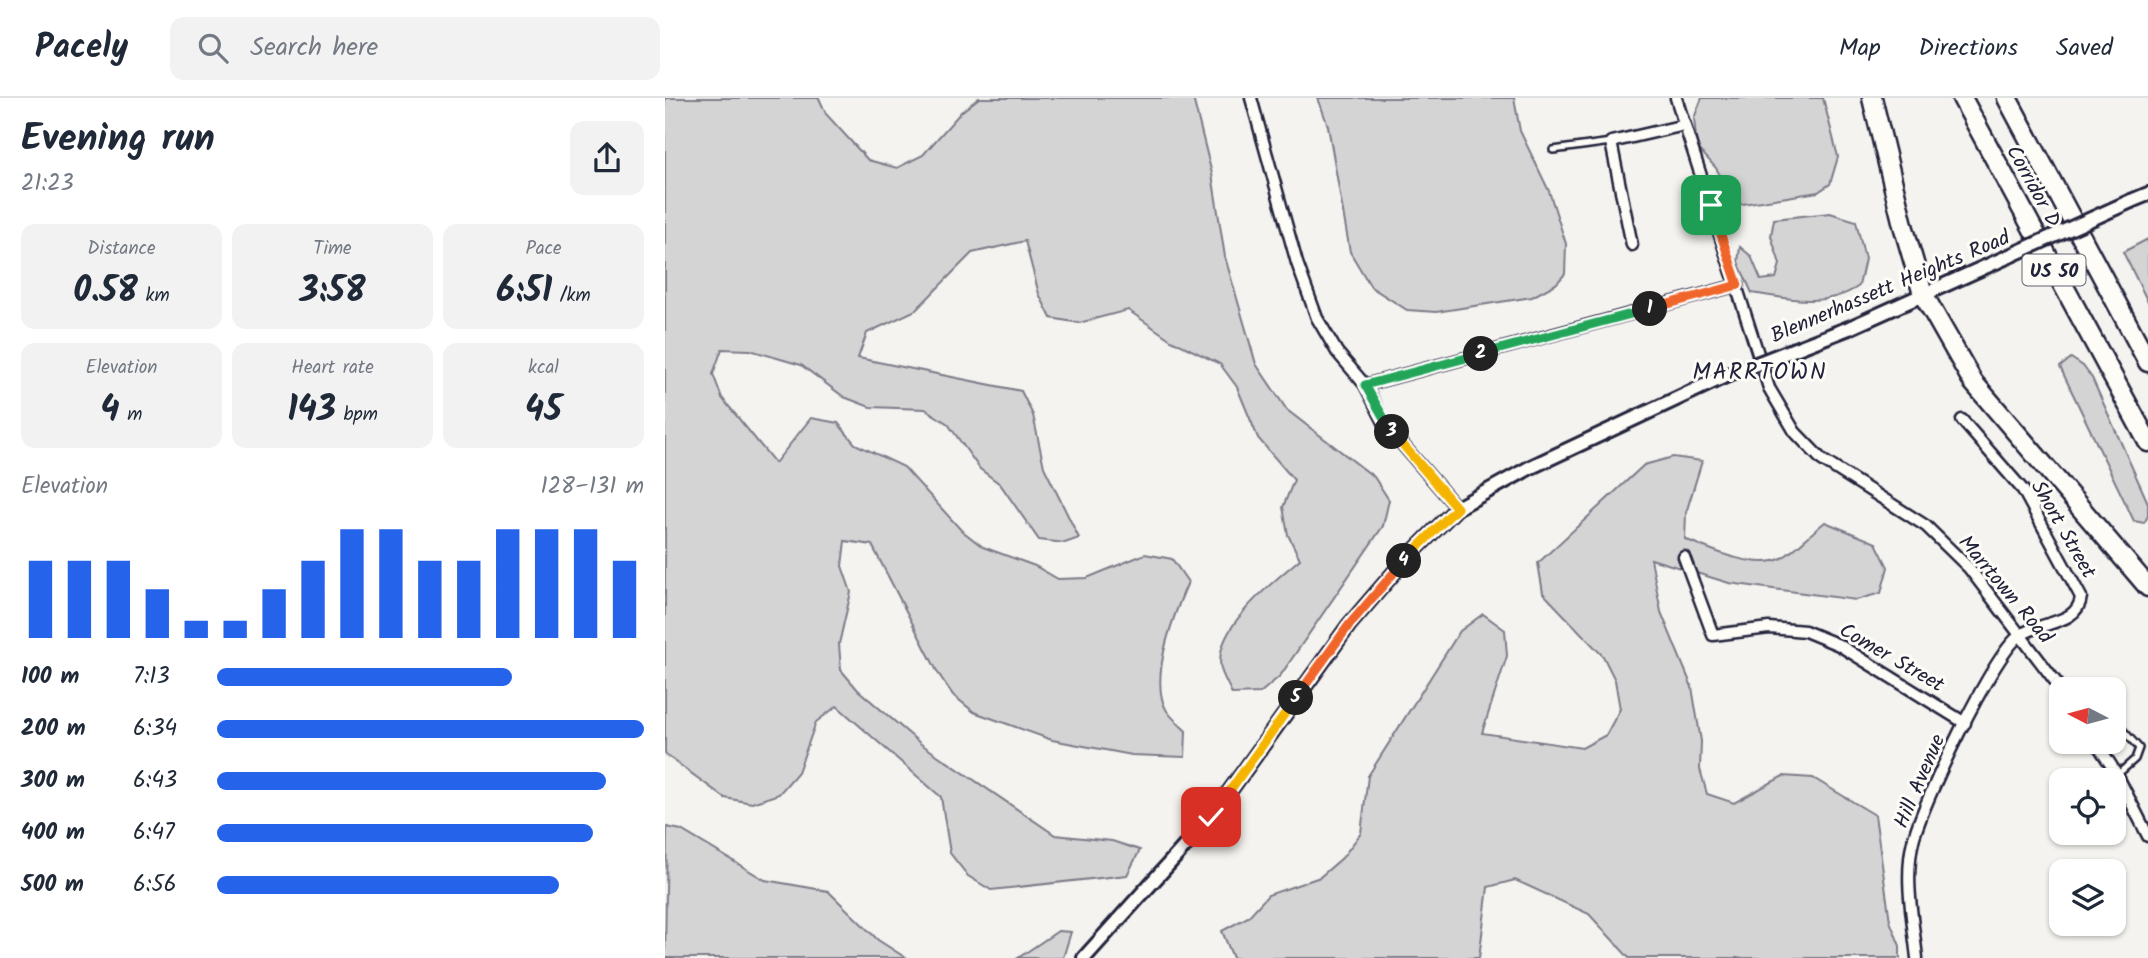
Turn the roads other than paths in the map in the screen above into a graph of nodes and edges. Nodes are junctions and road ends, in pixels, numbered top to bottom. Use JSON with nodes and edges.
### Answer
{"nodes":[{"id":1,"x":1251,"y":98,"type":"edge"},
{"id":2,"x":1676,"y":98,"type":"edge"},
{"id":3,"x":1872,"y":98,"type":"edge"},
{"id":4,"x":1962,"y":98,"type":"edge"},
{"id":5,"x":2007,"y":98,"type":"edge"},
{"id":6,"x":1685,"y":125,"type":"junction"},
{"id":7,"x":1611,"y":142,"type":"junction"},
{"id":8,"x":1553,"y":150,"type":"dead end"},
{"id":9,"x":2148,"y":194,"type":"edge"},
{"id":10,"x":1632,"y":245,"type":"dead end"},
{"id":11,"x":1738,"y":285,"type":"junction"},
{"id":12,"x":1923,"y":294,"type":"junction"},
{"id":13,"x":2148,"y":362,"type":"edge"},
{"id":14,"x":1365,"y":385,"type":"junction"},
{"id":15,"x":1962,"y":420,"type":"dead end"},
{"id":16,"x":2148,"y":442,"type":"edge"},
{"id":17,"x":1457,"y":508,"type":"junction"},
{"id":18,"x":1684,"y":557,"type":"dead end"},
{"id":19,"x":2148,"y":587,"type":"edge"},
{"id":20,"x":2019,"y":636,"type":"junction"},
{"id":21,"x":2052,"y":677,"type":"edge"},
{"id":22,"x":1965,"y":723,"type":"junction"},
{"id":23,"x":2126,"y":733,"type":"edge"},
{"id":24,"x":2125,"y":768,"type":"edge"},
{"id":25,"x":2126,"y":793,"type":"edge"},
{"id":26,"x":2148,"y":836,"type":"edge"},
{"id":27,"x":1084,"y":958,"type":"edge"},
{"id":28,"x":1917,"y":958,"type":"edge"}],
"edges":[{"from":1,"to":14,"type":"street"},
{"from":2,"to":6,"type":"street","name":"Marrtown Road"},
{"from":3,"to":12,"type":"highway"},
{"from":4,"to":16,"type":"highway","name":"Corridor D","number":"US 50"},
{"from":5,"to":13,"type":"highway","name":"Corridor D","number":"US 50"},
{"from":6,"to":7,"type":"street"},
{"from":6,"to":11,"type":"street","name":"Marrtown Road"},
{"from":7,"to":8,"type":"lane"},
{"from":7,"to":10,"type":"street"},
{"from":9,"to":12,"type":"street","name":"Blennerhassett Heights Road","bridge":true},
{"from":11,"to":14,"type":"street"},
{"from":11,"to":20,"type":"street","name":"Marrtown Road"},
{"from":12,"to":17,"type":"street","name":"Blennerhassett Heights Road","bridge":true},
{"from":12,"to":19,"type":"highway"},
{"from":14,"to":17,"type":"street"},
{"from":15,"to":20,"type":"street","name":"Short Street"},
{"from":17,"to":27,"type":"street","name":"Blennerhassett Heights Road"},
{"from":18,"to":22,"type":"street","name":"Comer Street"},
{"from":20,"to":21,"type":"street","name":"Marrtown Road"},
{"from":20,"to":22,"type":"street","name":"Hill Avenue"},
{"from":22,"to":28,"type":"street","name":"Hill Avenue"},
{"from":23,"to":24,"type":"lane"},
{"from":25,"to":26,"type":"street"}]}
